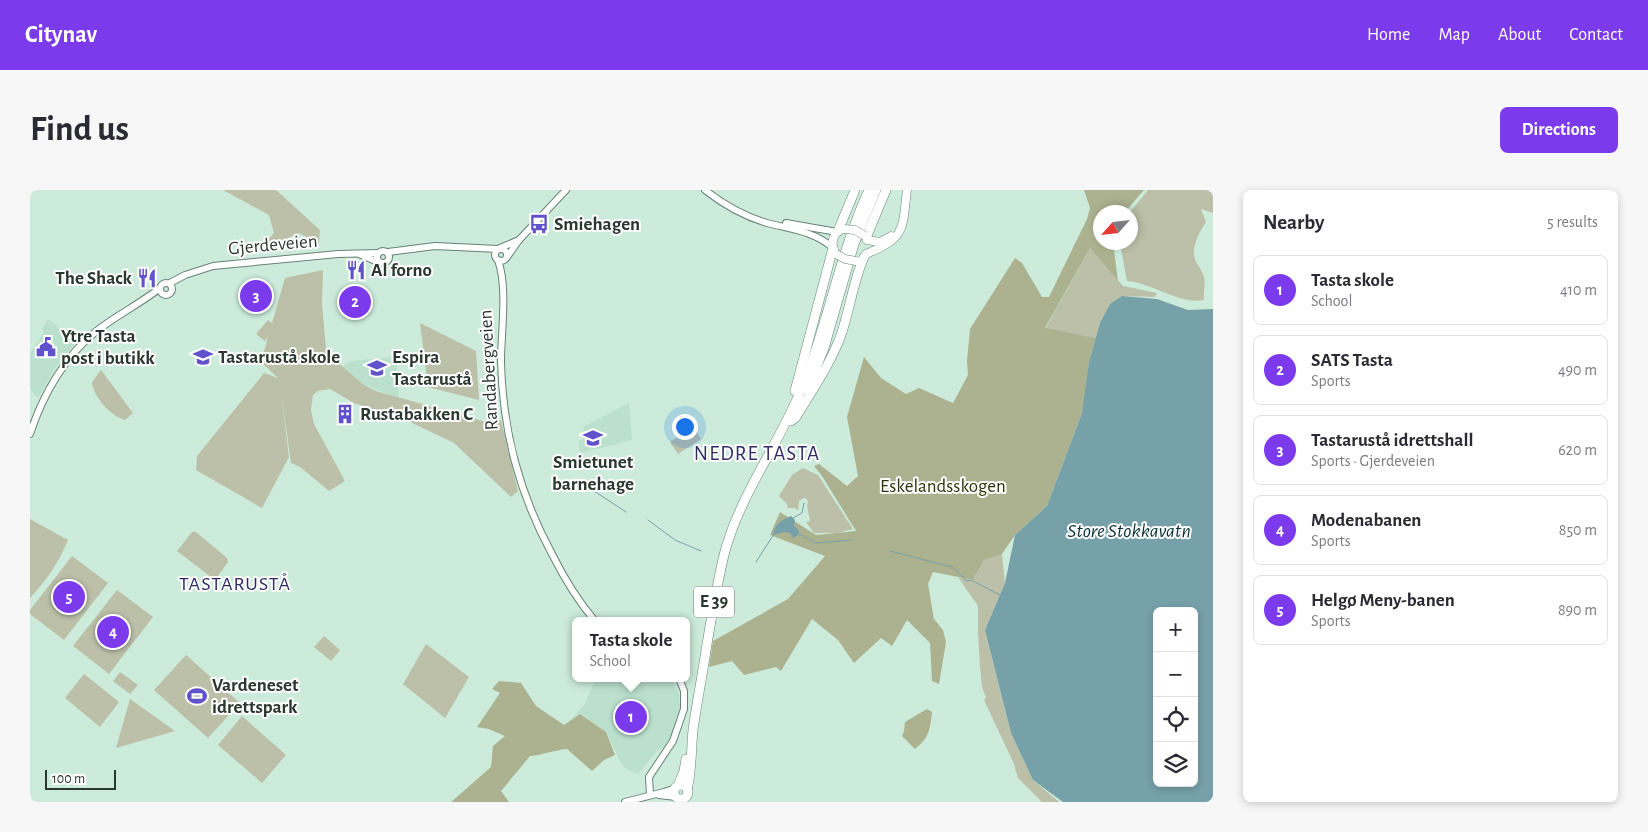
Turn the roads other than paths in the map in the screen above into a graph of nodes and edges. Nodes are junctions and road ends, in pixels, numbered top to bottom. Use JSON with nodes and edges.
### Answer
{"nodes":[{"id":1,"x":566,"y":190,"type":"edge"},
{"id":2,"x":705,"y":190,"type":"edge"},
{"id":3,"x":855,"y":190,"type":"edge"},
{"id":4,"x":869,"y":190,"type":"edge"},
{"id":5,"x":876,"y":190,"type":"edge"},
{"id":6,"x":886,"y":190,"type":"edge"},
{"id":7,"x":907,"y":190,"type":"edge"},
{"id":8,"x":717,"y":199,"type":"junction"},
{"id":9,"x":902,"y":223,"type":"junction"},
{"id":10,"x":840,"y":231,"type":"junction"},
{"id":11,"x":866,"y":238,"type":"junction"},
{"id":12,"x":519,"y":240,"type":"junction"},
{"id":13,"x":480,"y":249,"type":"junction"},
{"id":14,"x":500,"y":249,"type":"junction"},
{"id":15,"x":409,"y":250,"type":"junction"},
{"id":16,"x":834,"y":250,"type":"junction"},
{"id":17,"x":378,"y":252,"type":"junction"},
{"id":18,"x":388,"y":252,"type":"junction"},
{"id":19,"x":358,"y":253,"type":"junction"},
{"id":20,"x":862,"y":257,"type":"junction"},
{"id":21,"x":507,"y":258,"type":"junction"},
{"id":22,"x":496,"y":259,"type":"junction"},
{"id":23,"x":378,"y":262,"type":"junction"},
{"id":24,"x":388,"y":262,"type":"junction"},
{"id":25,"x":502,"y":276,"type":"junction"},
{"id":26,"x":171,"y":285,"type":"junction"},
{"id":27,"x":160,"y":288,"type":"junction"},
{"id":28,"x":164,"y":294,"type":"junction"},
{"id":29,"x":138,"y":304,"type":"junction"},
{"id":30,"x":791,"y":421,"type":"junction"},
{"id":31,"x":782,"y":429,"type":"junction"},
{"id":32,"x":30,"y":434,"type":"edge"},
{"id":33,"x":742,"y":508,"type":"junction"},
{"id":34,"x":592,"y":617,"type":"edge"},
{"id":35,"x":681,"y":682,"type":"edge"},
{"id":36,"x":650,"y":795,"type":"junction"},
{"id":37,"x":681,"y":795,"type":"edge"},
{"id":38,"x":626,"y":802,"type":"edge"}],
"edges":[{"from":1,"to":12,"type":"main road","name":"Randabergveien"},
{"from":2,"to":8,"type":"main road"},
{"from":3,"to":10,"type":"highway"},
{"from":4,"to":31,"type":"highway","number":"E 39"},
{"from":5,"to":30,"type":"highway","number":"E 39"},
{"from":6,"to":11,"type":"highway"},
{"from":7,"to":9,"type":"main road"},
{"from":8,"to":10,"type":"main road"},
{"from":8,"to":16,"type":"main road"},
{"from":9,"to":11,"type":"main road"},
{"from":9,"to":20,"type":"main road"},
{"from":10,"to":11,"type":"main road","bridge":true},
{"from":10,"to":16,"type":"main road"},
{"from":11,"to":20,"type":"main road"},
{"from":12,"to":14,"type":"main road","name":"Randabergveien"},
{"from":12,"to":21,"type":"main road","name":"Randabergveien"},
{"from":13,"to":14,"type":"main road"},
{"from":13,"to":15,"type":"main road"},
{"from":13,"to":22,"type":"main road"},
{"from":14,"to":21,"type":"main road"},
{"from":14,"to":22,"type":"main road"},
{"from":15,"to":18,"type":"main road"},
{"from":15,"to":24,"type":"main road"},
{"from":16,"to":20,"type":"main road","bridge":true},
{"from":16,"to":31,"type":"highway","number":"E 39"},
{"from":17,"to":18,"type":"main road"},
{"from":17,"to":19,"type":"main road","name":"Gjerdeveien"},
{"from":17,"to":23,"type":"main road"},
{"from":18,"to":24,"type":"main road"},
{"from":19,"to":23,"type":"main road","name":"Gjerdeveien"},
{"from":19,"to":26,"type":"main road","name":"Gjerdeveien"},
{"from":20,"to":30,"type":"highway","number":"E 39"},
{"from":21,"to":22,"type":"main road"},
{"from":21,"to":25,"type":"main road","name":"Randabergveien"},
{"from":22,"to":25,"type":"main road","name":"Randabergveien"},
{"from":23,"to":24,"type":"main road"},
{"from":25,"to":34,"type":"main road","name":"Randabergveien"},
{"from":26,"to":27,"type":"main road"},
{"from":26,"to":28,"type":"main road"},
{"from":27,"to":28,"type":"main road"},
{"from":27,"to":29,"type":"main road"},
{"from":28,"to":29,"type":"main road"},
{"from":29,"to":32,"type":"main road"},
{"from":30,"to":33,"type":"highway","number":"E 39"},
{"from":31,"to":33,"type":"highway","number":"E 39"},
{"from":33,"to":37,"type":"highway","number":"E 39"},
{"from":35,"to":36,"type":"main road"},
{"from":36,"to":37,"type":"main road"},
{"from":36,"to":38,"type":"main road"}]}
